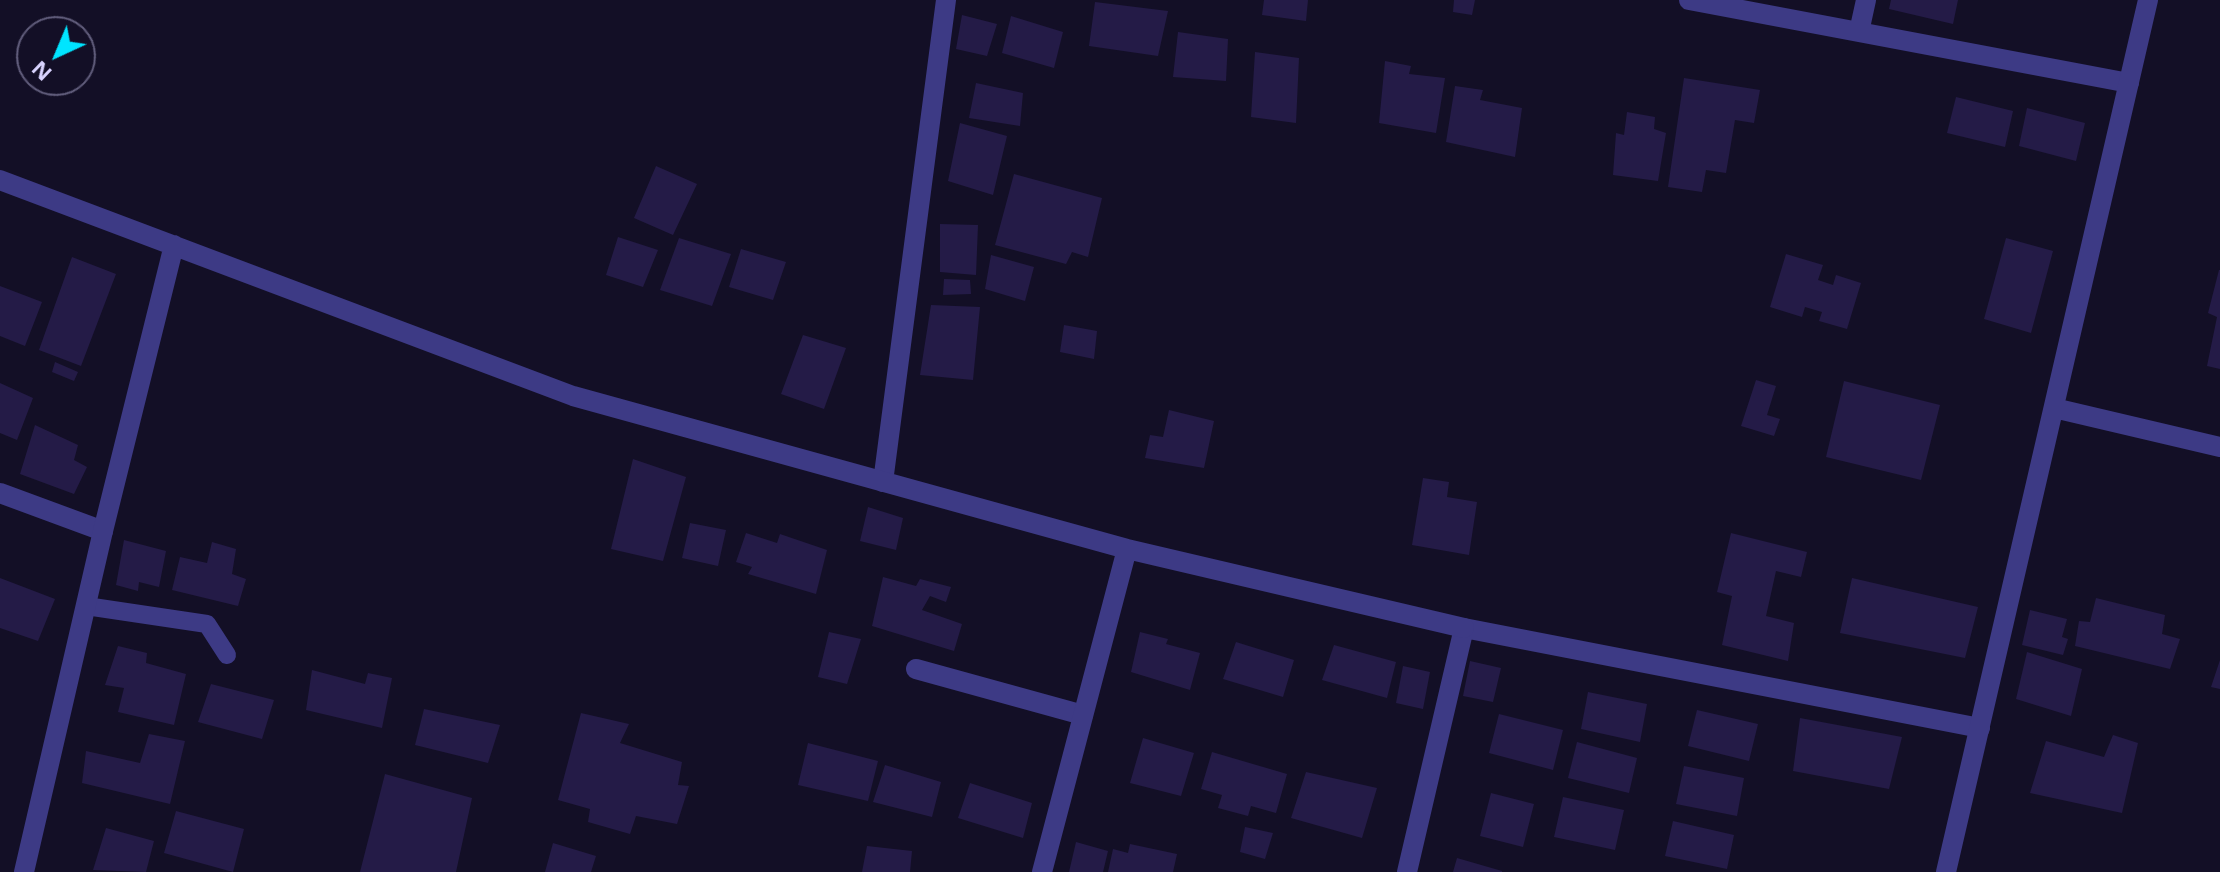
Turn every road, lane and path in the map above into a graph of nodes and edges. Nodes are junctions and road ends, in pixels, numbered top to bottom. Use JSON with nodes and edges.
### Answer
{"nodes":[{"id":1,"x":946,"y":0,"type":"edge"},
{"id":2,"x":1689,"y":0,"type":"edge"},
{"id":3,"x":1866,"y":0,"type":"edge"},
{"id":4,"x":2148,"y":0,"type":"edge"},
{"id":5,"x":1859,"y":32,"type":"junction"},
{"id":6,"x":2129,"y":83,"type":"junction"},
{"id":7,"x":0,"y":180,"type":"edge"},
{"id":8,"x":174,"y":245,"type":"junction"},
{"id":9,"x":2054,"y":408,"type":"junction"},
{"id":10,"x":2220,"y":447,"type":"edge"},
{"id":11,"x":883,"y":482,"type":"junction"},
{"id":12,"x":0,"y":493,"type":"edge"},
{"id":13,"x":103,"y":531,"type":"junction"},
{"id":14,"x":1127,"y":549,"type":"junction"},
{"id":15,"x":86,"y":606,"type":"junction"},
{"id":16,"x":1464,"y":628,"type":"junction"},
{"id":17,"x":227,"y":655,"type":"dead end"},
{"id":18,"x":916,"y":669,"type":"dead end"},
{"id":19,"x":1083,"y":715,"type":"junction"},
{"id":20,"x":1980,"y":728,"type":"junction"},
{"id":21,"x":24,"y":872,"type":"edge"},
{"id":22,"x":1042,"y":872,"type":"edge"},
{"id":23,"x":1407,"y":872,"type":"edge"},
{"id":24,"x":1946,"y":872,"type":"edge"}],
"edges":[{"from":1,"to":11,"type":"street"},
{"from":2,"to":5,"type":"street"},
{"from":3,"to":5,"type":"street"},
{"from":4,"to":6,"type":"street"},
{"from":5,"to":6,"type":"street"},
{"from":6,"to":9,"type":"street"},
{"from":7,"to":8,"type":"street"},
{"from":8,"to":11,"type":"street"},
{"from":8,"to":13,"type":"street"},
{"from":9,"to":10,"type":"street"},
{"from":9,"to":20,"type":"street"},
{"from":11,"to":14,"type":"street"},
{"from":12,"to":13,"type":"street"},
{"from":13,"to":15,"type":"street"},
{"from":14,"to":16,"type":"street"},
{"from":14,"to":19,"type":"street"},
{"from":15,"to":17,"type":"lane"},
{"from":15,"to":21,"type":"street"},
{"from":16,"to":20,"type":"street"},
{"from":16,"to":23,"type":"street"},
{"from":18,"to":19,"type":"street"},
{"from":19,"to":22,"type":"street"},
{"from":20,"to":24,"type":"street"}]}
